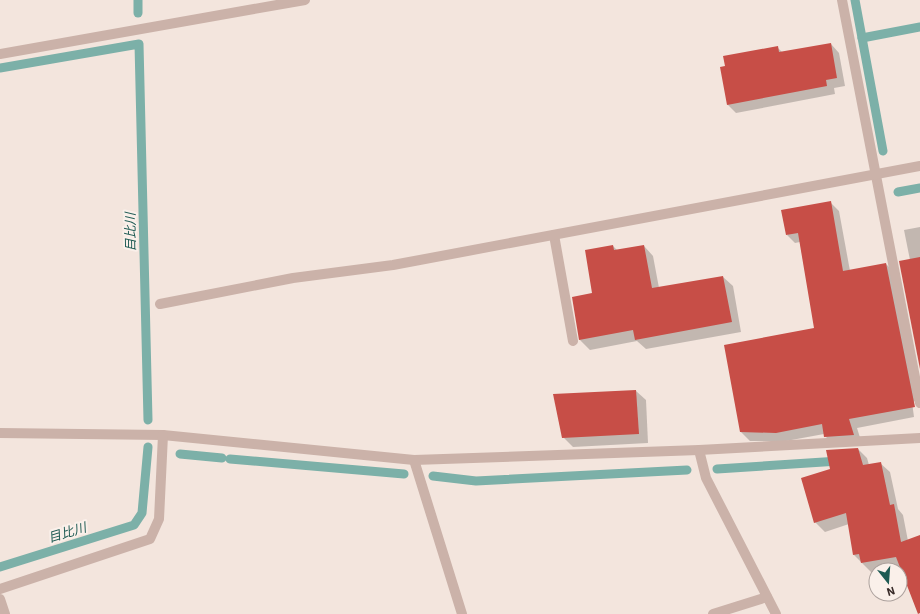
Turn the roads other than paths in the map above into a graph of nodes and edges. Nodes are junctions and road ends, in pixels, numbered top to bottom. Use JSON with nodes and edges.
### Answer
{"nodes":[{"id":1,"x":305,"y":0,"type":"edge"},
{"id":2,"x":842,"y":0,"type":"edge"},
{"id":3,"x":0,"y":54,"type":"edge"},
{"id":4,"x":920,"y":166,"type":"edge"},
{"id":5,"x":876,"y":175,"type":"junction"},
{"id":6,"x":554,"y":235,"type":"junction"},
{"id":7,"x":160,"y":304,"type":"dead end"},
{"id":8,"x":573,"y":341,"type":"dead end"},
{"id":9,"x":920,"y":403,"type":"edge"},
{"id":10,"x":0,"y":432,"type":"edge"},
{"id":11,"x":164,"y":435,"type":"junction"},
{"id":12,"x":920,"y":438,"type":"edge"},
{"id":13,"x":698,"y":450,"type":"junction"},
{"id":14,"x":414,"y":460,"type":"junction"},
{"id":15,"x":0,"y":589,"type":"edge"},
{"id":16,"x":767,"y":597,"type":"junction"},
{"id":17,"x":0,"y":598,"type":"edge"},
{"id":18,"x":5,"y":614,"type":"edge"},
{"id":19,"x":462,"y":614,"type":"edge"},
{"id":20,"x":713,"y":614,"type":"edge"},
{"id":21,"x":776,"y":614,"type":"edge"}],
"edges":[{"from":1,"to":3,"type":"street"},
{"from":2,"to":5,"type":"street"},
{"from":4,"to":5,"type":"street"},
{"from":5,"to":6,"type":"street"},
{"from":5,"to":9,"type":"street"},
{"from":6,"to":7,"type":"street"},
{"from":6,"to":8,"type":"street"},
{"from":10,"to":11,"type":"street"},
{"from":11,"to":14,"type":"street"},
{"from":11,"to":15,"type":"street"},
{"from":12,"to":13,"type":"street"},
{"from":13,"to":14,"type":"street"},
{"from":13,"to":16,"type":"street"},
{"from":14,"to":19,"type":"street"},
{"from":16,"to":20,"type":"street"},
{"from":16,"to":21,"type":"street"},
{"from":17,"to":18,"type":"street"}]}
